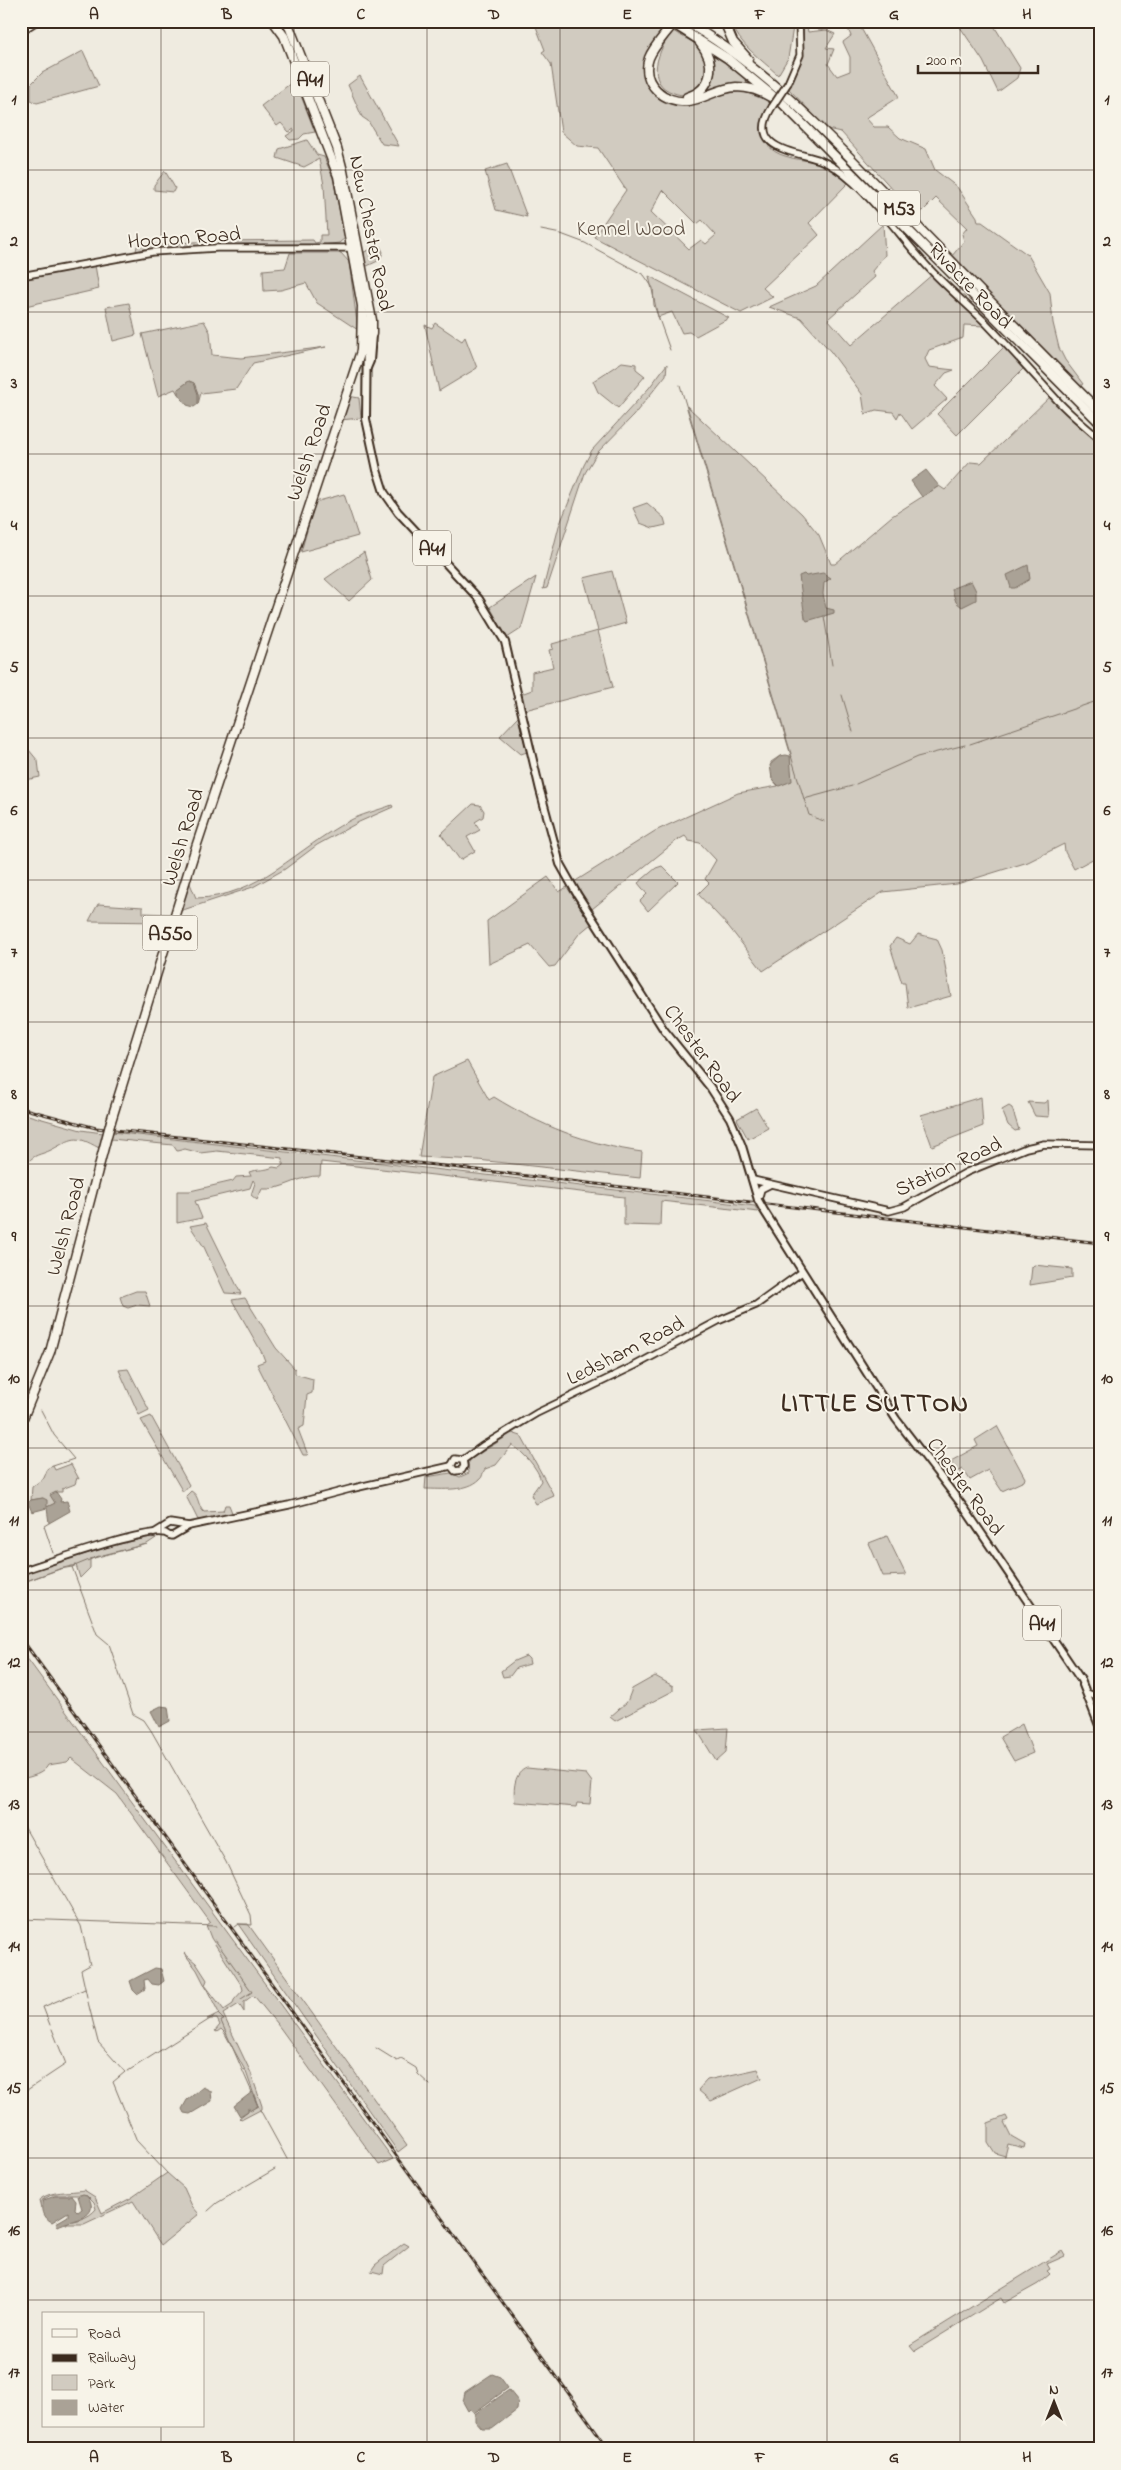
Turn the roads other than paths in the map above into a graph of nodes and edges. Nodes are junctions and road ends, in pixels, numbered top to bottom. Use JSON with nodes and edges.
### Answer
{"nodes":[{"id":1,"x":266,"y":21,"type":"edge"},
{"id":2,"x":272,"y":21,"type":"edge"},
{"id":3,"x":287,"y":21,"type":"edge"},
{"id":4,"x":675,"y":21,"type":"edge"},
{"id":5,"x":684,"y":21,"type":"edge"},
{"id":6,"x":724,"y":21,"type":"edge"},
{"id":7,"x":799,"y":21,"type":"edge"},
{"id":8,"x":35,"y":22,"type":"edge"},
{"id":9,"x":669,"y":25,"type":"edge"},
{"id":10,"x":21,"y":30,"type":"edge"},
{"id":11,"x":693,"y":35,"type":"junction"},
{"id":12,"x":654,"y":50,"type":"junction"},
{"id":13,"x":763,"y":76,"type":"junction"},
{"id":14,"x":308,"y":101,"type":"junction"},
{"id":15,"x":784,"y":104,"type":"junction"},
{"id":16,"x":355,"y":248,"type":"junction"},
{"id":17,"x":21,"y":276,"type":"edge"},
{"id":18,"x":362,"y":306,"type":"junction"},
{"id":19,"x":372,"y":334,"type":"junction"},
{"id":20,"x":366,"y":344,"type":"junction"},
{"id":21,"x":362,"y":355,"type":"junction"},
{"id":22,"x":367,"y":368,"type":"junction"},
{"id":23,"x":1100,"y":412,"type":"edge"},
{"id":24,"x":1100,"y":423,"type":"edge"},
{"id":25,"x":1100,"y":439,"type":"edge"},
{"id":26,"x":1100,"y":1145,"type":"edge"},
{"id":27,"x":753,"y":1180,"type":"junction"},
{"id":28,"x":771,"y":1185,"type":"junction"},
{"id":29,"x":758,"y":1200,"type":"junction"},
{"id":30,"x":802,"y":1272,"type":"junction"},
{"id":31,"x":21,"y":1423,"type":"edge"},
{"id":32,"x":463,"y":1460,"type":"junction"},
{"id":33,"x":452,"y":1466,"type":"junction"},
{"id":34,"x":177,"y":1529,"type":"junction"},
{"id":35,"x":165,"y":1531,"type":"junction"},
{"id":36,"x":21,"y":1571,"type":"edge"},
{"id":37,"x":1087,"y":1693,"type":"junction"},
{"id":38,"x":1100,"y":1698,"type":"edge"},
{"id":39,"x":1100,"y":1728,"type":"edge"}],
"edges":[{"from":1,"to":14,"type":"highway","number":"A41"},
{"from":2,"to":14,"type":"highway","name":"New Chester Road","number":"A41"},
{"from":3,"to":16,"type":"highway","name":"New Chester Road","number":"A41"},
{"from":4,"to":9,"type":"highway","number":"M53","bridge":true},
{"from":5,"to":13,"type":"highway","number":"M53"},
{"from":6,"to":13,"type":"highway","number":"M53"},
{"from":7,"to":25,"type":"main road","name":"Rivacre Road","bridge":true},
{"from":8,"to":10,"type":"highway"},
{"from":9,"to":11,"type":"highway","number":"M53"},
{"from":9,"to":12,"type":"highway","number":"M53"},
{"from":11,"to":12,"type":"highway","number":"M53"},
{"from":11,"to":15,"type":"highway","number":"M53"},
{"from":12,"to":15,"type":"highway","number":"M53"},
{"from":13,"to":23,"type":"highway","number":"M53"},
{"from":14,"to":16,"type":"highway","name":"New Chester Road","number":"A41"},
{"from":15,"to":24,"type":"highway","number":"M53"},
{"from":16,"to":17,"type":"main road","name":"Hooton Road"},
{"from":16,"to":18,"type":"highway","name":"New Chester Road","number":"A41"},
{"from":16,"to":19,"type":"highway","name":"New Chester Road","number":"A41"},
{"from":18,"to":20,"type":"main road","number":"A41"},
{"from":18,"to":21,"type":"highway","name":"New Chester Road","number":"A550"},
{"from":19,"to":20,"type":"highway","name":"New Chester Road","number":"A550"},
{"from":19,"to":22,"type":"main road","name":"Chester Road","number":"A41"},
{"from":20,"to":21,"type":"highway","name":"New Chester Road","number":"A550"},
{"from":21,"to":22,"type":"main road","name":"Chester Road","number":"A41"},
{"from":21,"to":31,"type":"highway","name":"Welsh Road","number":"A550","bridge":true},
{"from":22,"to":27,"type":"main road","name":"Chester Road","number":"A41"},
{"from":26,"to":28,"type":"main road","name":"Station Road"},
{"from":27,"to":28,"type":"main road","name":"Station Road"},
{"from":27,"to":29,"type":"main road","name":"Chester Road","number":"A41"},
{"from":28,"to":29,"type":"main road"},
{"from":29,"to":30,"type":"main road","name":"Chester Road","number":"A41","bridge":true},
{"from":30,"to":32,"type":"main road","name":"Ledsham Road"},
{"from":30,"to":37,"type":"main road","name":"Chester Road","number":"A41"},
{"from":32,"to":33,"type":"main road"},
{"from":32,"to":33,"type":"main road"},
{"from":33,"to":34,"type":"main road"},
{"from":34,"to":35,"type":"main road"},
{"from":34,"to":35,"type":"main road"},
{"from":35,"to":36,"type":"main road"},
{"from":37,"to":38,"type":"main road"},
{"from":37,"to":39,"type":"main road","name":"Chester Road","number":"A41"}]}
